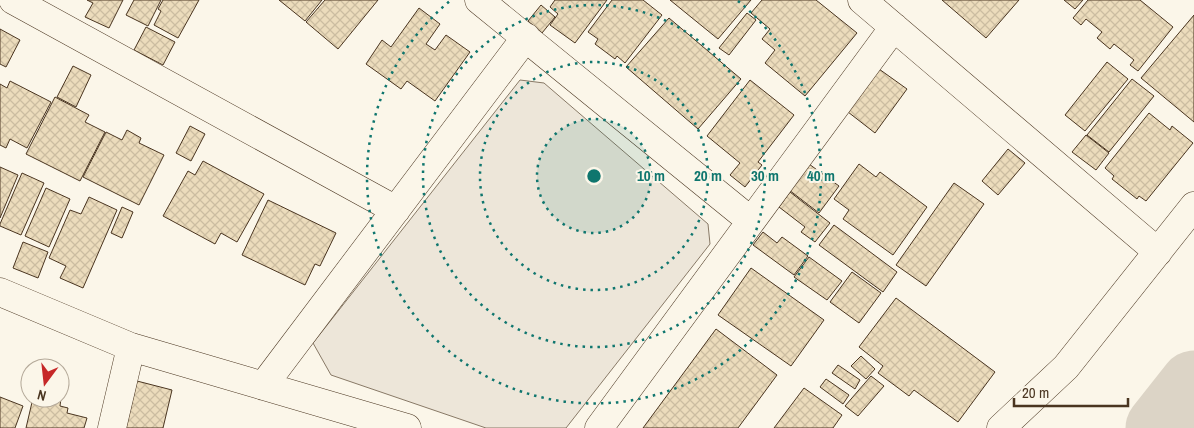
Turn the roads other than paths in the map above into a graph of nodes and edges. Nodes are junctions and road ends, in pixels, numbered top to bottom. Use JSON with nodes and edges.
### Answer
{"nodes":[{"id":1,"x":13,"y":0,"type":"edge"},
{"id":2,"x":479,"y":0,"type":"edge"},
{"id":3,"x":862,"y":0,"type":"edge"},
{"id":4,"x":894,"y":27,"type":"junction"},
{"id":5,"x":526,"y":38,"type":"junction"},
{"id":6,"x":1194,"y":206,"type":"edge"},
{"id":7,"x":396,"y":210,"type":"junction"},
{"id":8,"x":751,"y":221,"type":"junction"},
{"id":9,"x":1158,"y":252,"type":"junction"},
{"id":10,"x":0,"y":292,"type":"edge"},
{"id":11,"x":131,"y":347,"type":"junction"},
{"id":12,"x":263,"y":386,"type":"junction"},
{"id":13,"x":112,"y":428,"type":"edge"},
{"id":14,"x":407,"y":428,"type":"edge"},
{"id":15,"x":599,"y":428,"type":"edge"},
{"id":16,"x":1001,"y":428,"type":"edge"}],
"edges":[{"from":1,"to":7,"type":"street"},
{"from":2,"to":5,"type":"street"},
{"from":3,"to":4,"type":"street"},
{"from":4,"to":8,"type":"street"},
{"from":4,"to":9,"type":"street"},
{"from":5,"to":7,"type":"street"},
{"from":5,"to":8,"type":"street"},
{"from":6,"to":9,"type":"street"},
{"from":7,"to":12,"type":"street"},
{"from":8,"to":15,"type":"street"},
{"from":9,"to":16,"type":"street"},
{"from":10,"to":11,"type":"street"},
{"from":11,"to":12,"type":"street"},
{"from":11,"to":13,"type":"street"},
{"from":12,"to":14,"type":"street"}]}
